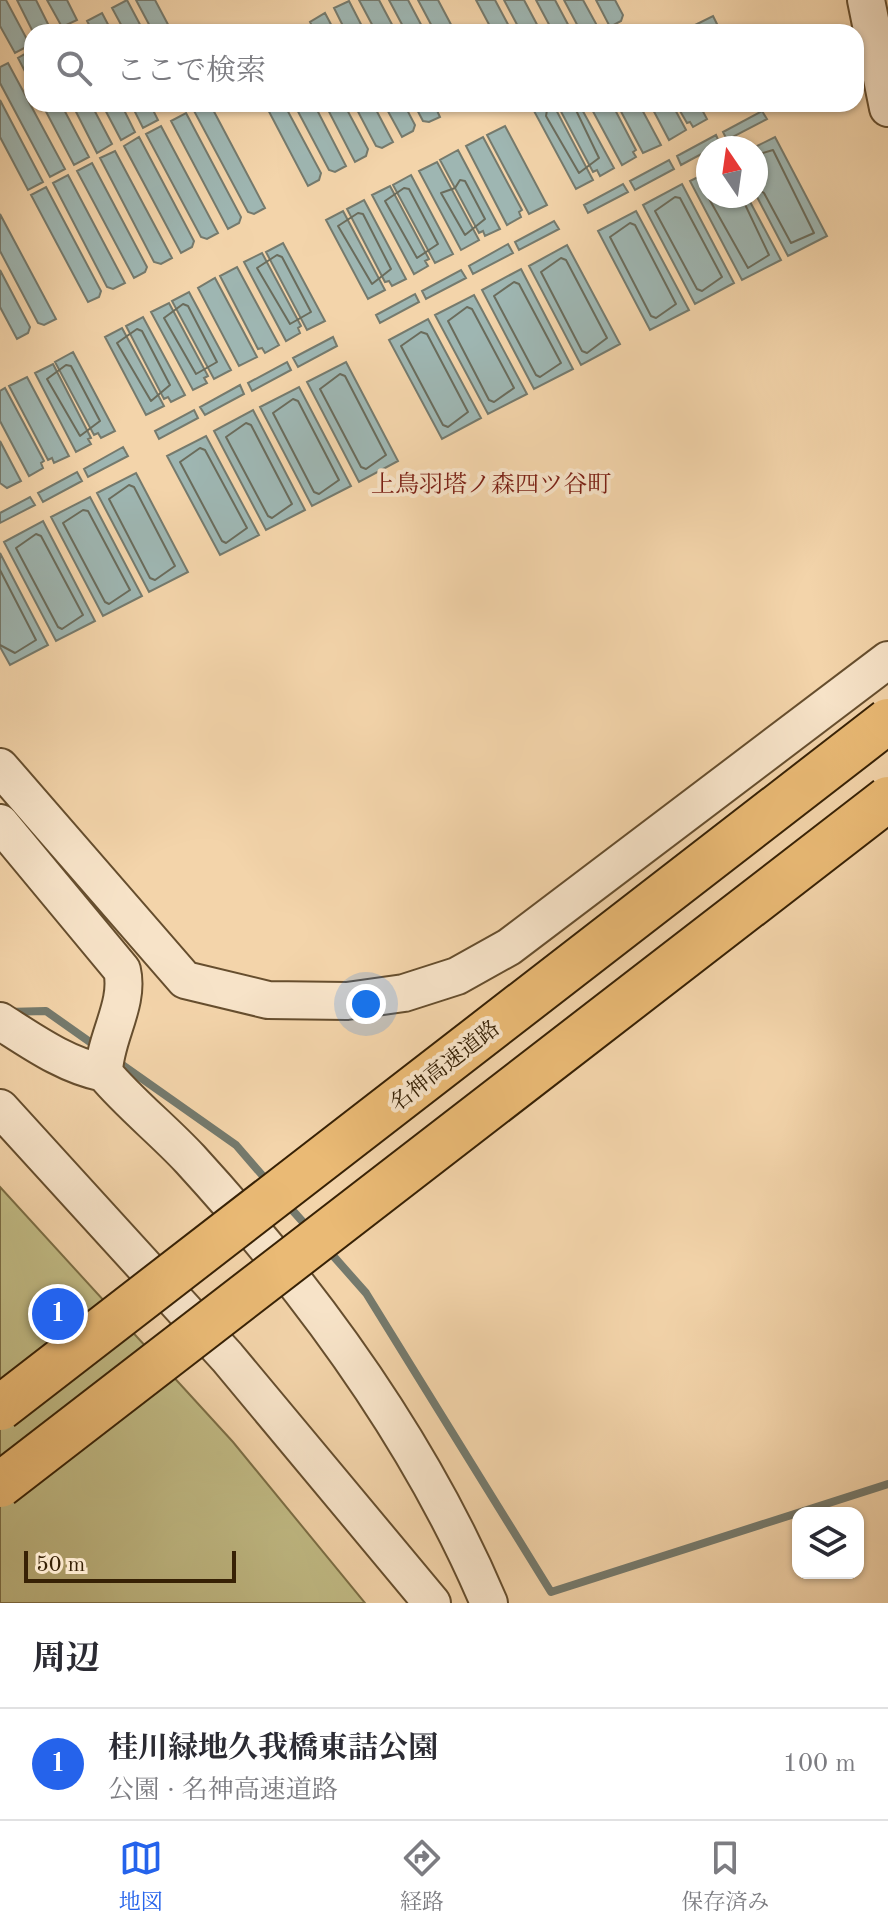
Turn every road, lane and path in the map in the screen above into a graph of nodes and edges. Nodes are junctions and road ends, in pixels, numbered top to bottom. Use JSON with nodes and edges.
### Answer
{"nodes":[{"id":1,"x":866,"y":0,"type":"edge"},
{"id":2,"x":888,"y":108,"type":"edge"},
{"id":3,"x":888,"y":660,"type":"edge"},
{"id":4,"x":888,"y":721,"type":"edge"},
{"id":5,"x":0,"y":767,"type":"edge"},
{"id":6,"x":888,"y":799,"type":"edge"},
{"id":7,"x":0,"y":823,"type":"edge"},
{"id":8,"x":0,"y":1021,"type":"edge"},
{"id":9,"x":104,"y":1073,"type":"junction"},
{"id":10,"x":0,"y":1108,"type":"edge"},
{"id":11,"x":0,"y":1408,"type":"edge"},
{"id":12,"x":0,"y":1485,"type":"edge"},
{"id":13,"x":432,"y":1603,"type":"edge"},
{"id":14,"x":489,"y":1603,"type":"edge"}],
"edges":[{"from":1,"to":2,"type":"street"},
{"from":3,"to":5,"type":"street"},
{"from":4,"to":11,"type":"highway","name":"名神高速道路","bridge":true},
{"from":6,"to":12,"type":"highway","bridge":true},
{"from":7,"to":9,"type":"street"},
{"from":8,"to":9,"type":"street"},
{"from":9,"to":14,"type":"street"},
{"from":10,"to":13,"type":"street"}]}
